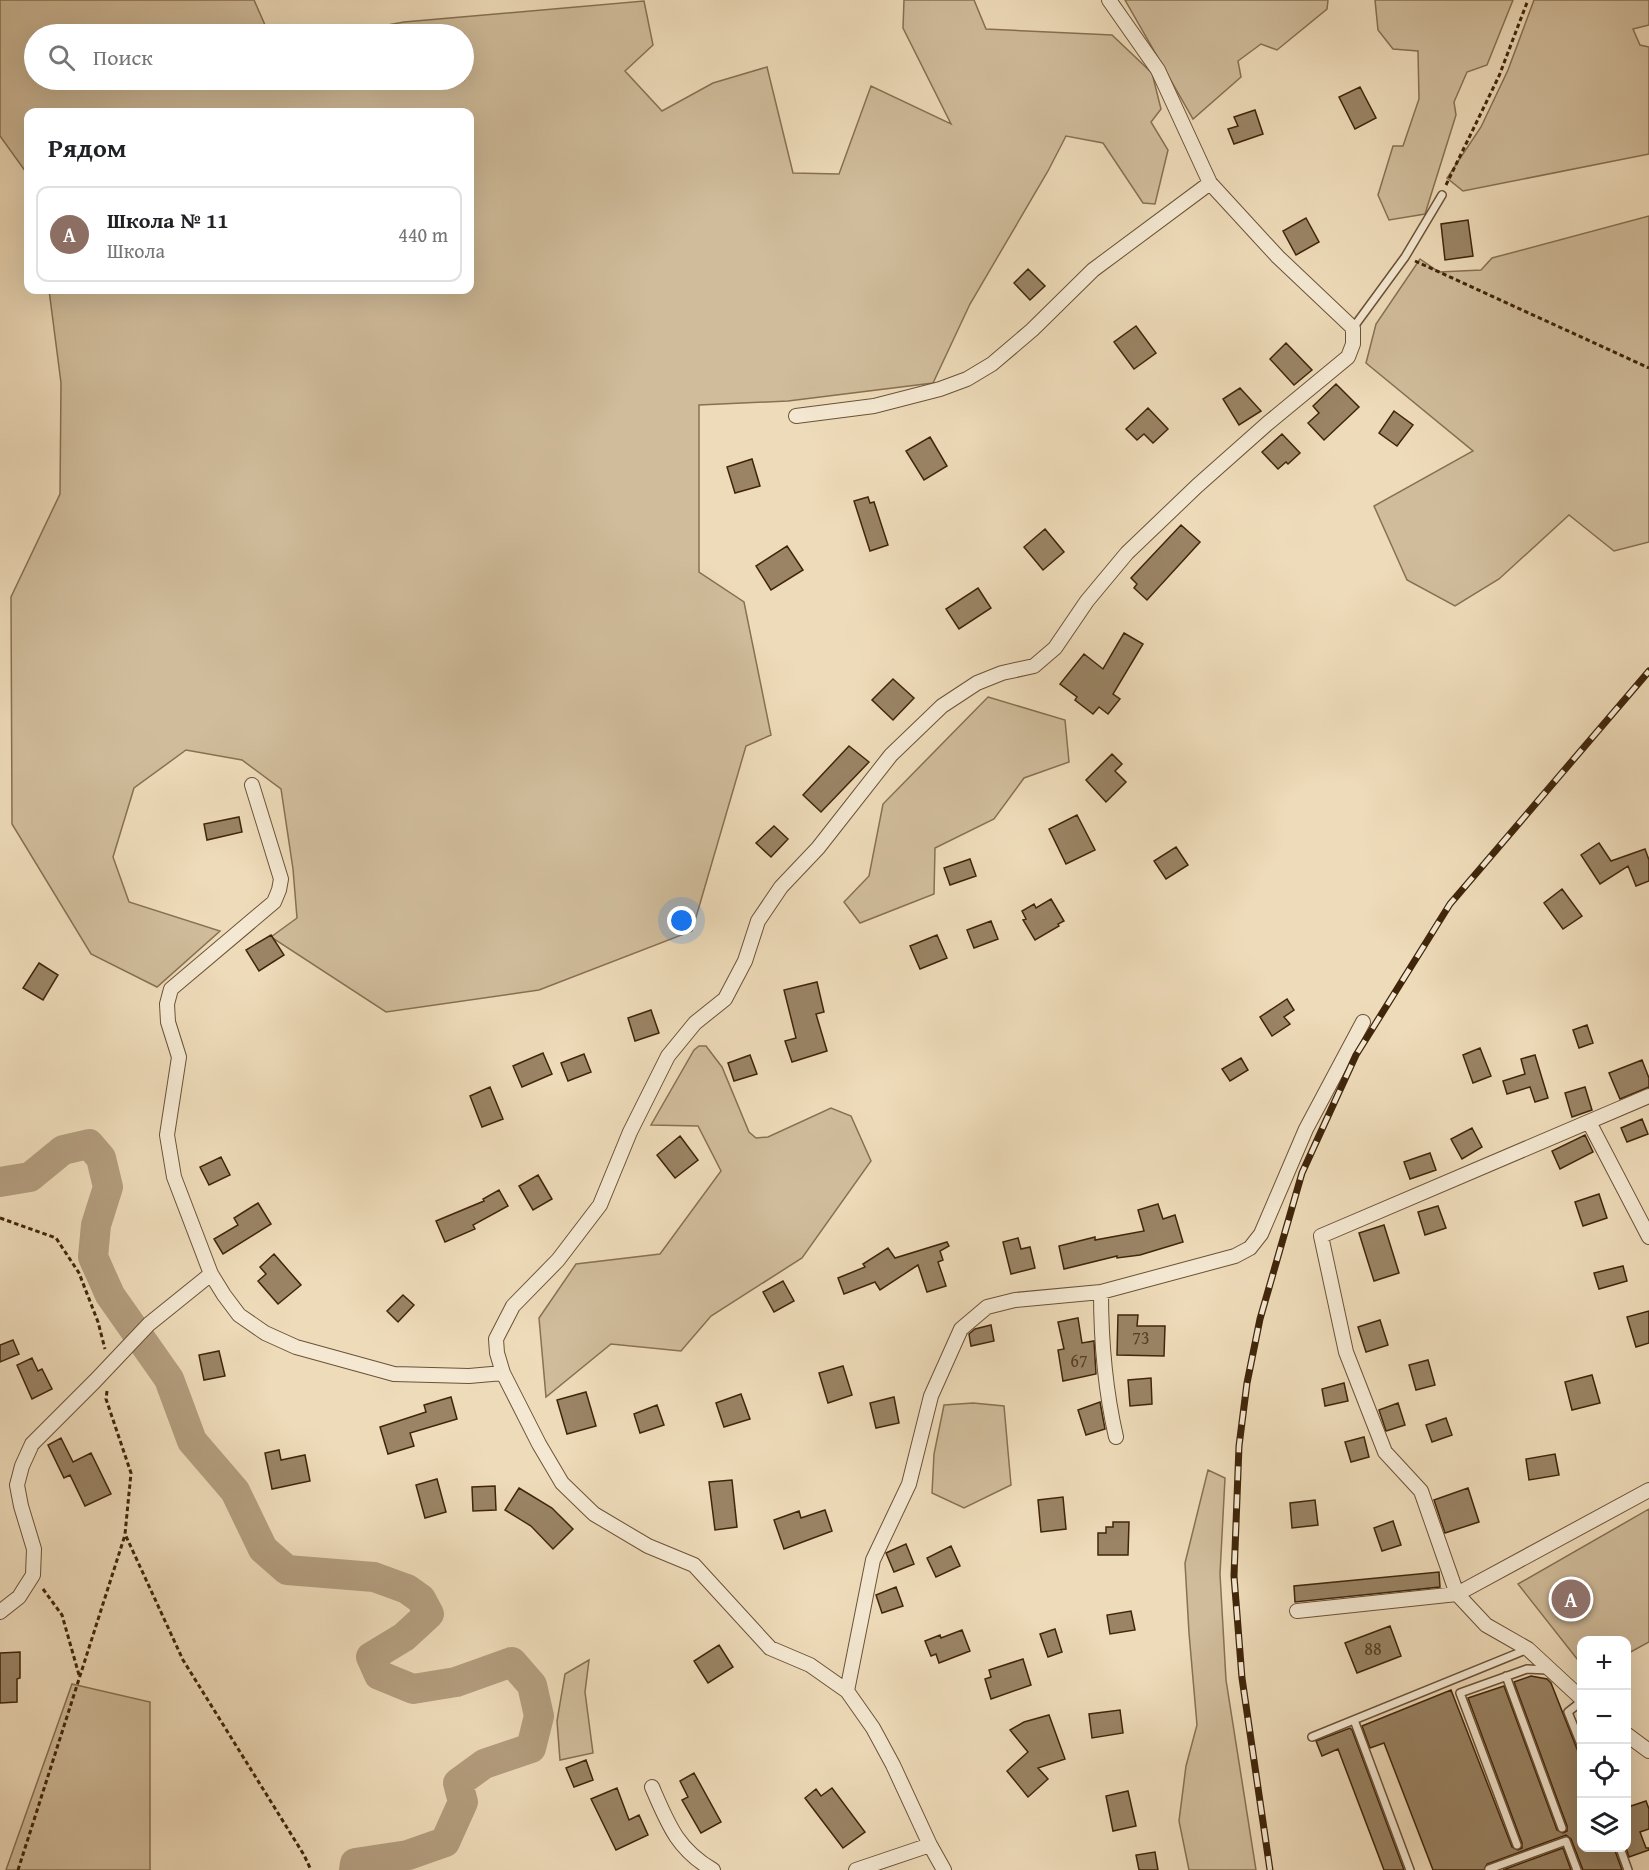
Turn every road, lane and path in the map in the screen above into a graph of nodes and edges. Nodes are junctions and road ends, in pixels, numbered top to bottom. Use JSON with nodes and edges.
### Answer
{"nodes":[{"id":1,"x":1109,"y":0,"type":"edge"},
{"id":2,"x":1528,"y":0,"type":"edge"},
{"id":3,"x":1210,"y":183,"type":"junction"},
{"id":4,"x":1442,"y":195,"type":"joint"},
{"id":5,"x":1405,"y":257,"type":"junction"},
{"id":6,"x":1353,"y":328,"type":"junction"},
{"id":7,"x":1649,"y":368,"type":"edge"},
{"id":8,"x":796,"y":416,"type":"dead end"},
{"id":9,"x":252,"y":785,"type":"dead end"},
{"id":10,"x":1363,"y":1022,"type":"dead end"},
{"id":11,"x":1649,"y":1096,"type":"edge"},
{"id":12,"x":1589,"y":1122,"type":"junction"},
{"id":13,"x":0,"y":1218,"type":"edge"},
{"id":14,"x":1649,"y":1237,"type":"edge"},
{"id":15,"x":211,"y":1274,"type":"junction"},
{"id":16,"x":1101,"y":1292,"type":"junction"},
{"id":17,"x":110,"y":1365,"type":"junction"},
{"id":18,"x":503,"y":1372,"type":"junction"},
{"id":19,"x":1116,"y":1437,"type":"dead end"},
{"id":20,"x":1649,"y":1490,"type":"edge"},
{"id":21,"x":125,"y":1534,"type":"junction"},
{"id":22,"x":33,"y":1575,"type":"junction"},
{"id":23,"x":1457,"y":1594,"type":"junction"},
{"id":24,"x":1297,"y":1611,"type":"dead end"},
{"id":25,"x":0,"y":1612,"type":"edge"},
{"id":26,"x":1528,"y":1649,"type":"junction"},
{"id":27,"x":1550,"y":1670,"type":"junction"},
{"id":28,"x":80,"y":1675,"type":"junction"},
{"id":29,"x":1506,"y":1676,"type":"junction"},
{"id":30,"x":848,"y":1692,"type":"junction"},
{"id":31,"x":1577,"y":1696,"type":"edge"},
{"id":32,"x":1577,"y":1704,"type":"edge"},
{"id":33,"x":1354,"y":1720,"type":"junction"},
{"id":34,"x":1577,"y":1736,"type":"edge"},
{"id":35,"x":1312,"y":1737,"type":"dead end"},
{"id":36,"x":1631,"y":1738,"type":"edge"},
{"id":37,"x":1649,"y":1751,"type":"edge"},
{"id":38,"x":652,"y":1787,"type":"dead end"},
{"id":39,"x":1562,"y":1828,"type":"dead end"},
{"id":40,"x":930,"y":1845,"type":"junction"},
{"id":41,"x":1517,"y":1845,"type":"dead end"},
{"id":42,"x":1621,"y":1852,"type":"edge"},
{"id":43,"x":1489,"y":1869,"type":"edge"},
{"id":44,"x":18,"y":1870,"type":"edge"},
{"id":45,"x":311,"y":1870,"type":"edge"},
{"id":46,"x":713,"y":1870,"type":"edge"},
{"id":47,"x":856,"y":1870,"type":"edge"},
{"id":48,"x":944,"y":1870,"type":"edge"},
{"id":49,"x":1410,"y":1870,"type":"edge"},
{"id":50,"x":1577,"y":1870,"type":"edge"},
{"id":51,"x":1628,"y":1870,"type":"edge"}],
"edges":[{"from":1,"to":3,"type":"street"},
{"from":2,"to":4,"type":"path"},
{"from":3,"to":6,"type":"street"},
{"from":3,"to":8,"type":"street"},
{"from":4,"to":5,"type":"lane"},
{"from":5,"to":6,"type":"lane"},
{"from":5,"to":7,"type":"path"},
{"from":6,"to":18,"type":"street"},
{"from":9,"to":15,"type":"street"},
{"from":10,"to":16,"type":"street"},
{"from":11,"to":12,"type":"street"},
{"from":12,"to":14,"type":"street"},
{"from":12,"to":23,"type":"street"},
{"from":13,"to":17,"type":"path"},
{"from":15,"to":17,"type":"street"},
{"from":15,"to":18,"type":"street"},
{"from":16,"to":19,"type":"street"},
{"from":16,"to":30,"type":"street"},
{"from":17,"to":21,"type":"path"},
{"from":17,"to":22,"type":"street"},
{"from":18,"to":30,"type":"street"},
{"from":20,"to":23,"type":"street"},
{"from":21,"to":28,"type":"path"},
{"from":21,"to":45,"type":"path"},
{"from":22,"to":25,"type":"street"},
{"from":22,"to":28,"type":"path"},
{"from":23,"to":24,"type":"street"},
{"from":23,"to":26,"type":"street"},
{"from":26,"to":27,"type":"street"},
{"from":26,"to":33,"type":"lane"},
{"from":27,"to":29,"type":"lane"},
{"from":27,"to":31,"type":"street"},
{"from":28,"to":44,"type":"path"},
{"from":29,"to":39,"type":"lane"},
{"from":29,"to":41,"type":"lane"},
{"from":30,"to":40,"type":"street"},
{"from":32,"to":34,"type":"lane"},
{"from":33,"to":35,"type":"lane"},
{"from":33,"to":49,"type":"lane"},
{"from":36,"to":37,"type":"street"},
{"from":38,"to":46,"type":"street"},
{"from":40,"to":47,"type":"street"},
{"from":40,"to":48,"type":"street"},
{"from":42,"to":51,"type":"lane"},
{"from":43,"to":50,"type":"lane"}]}
